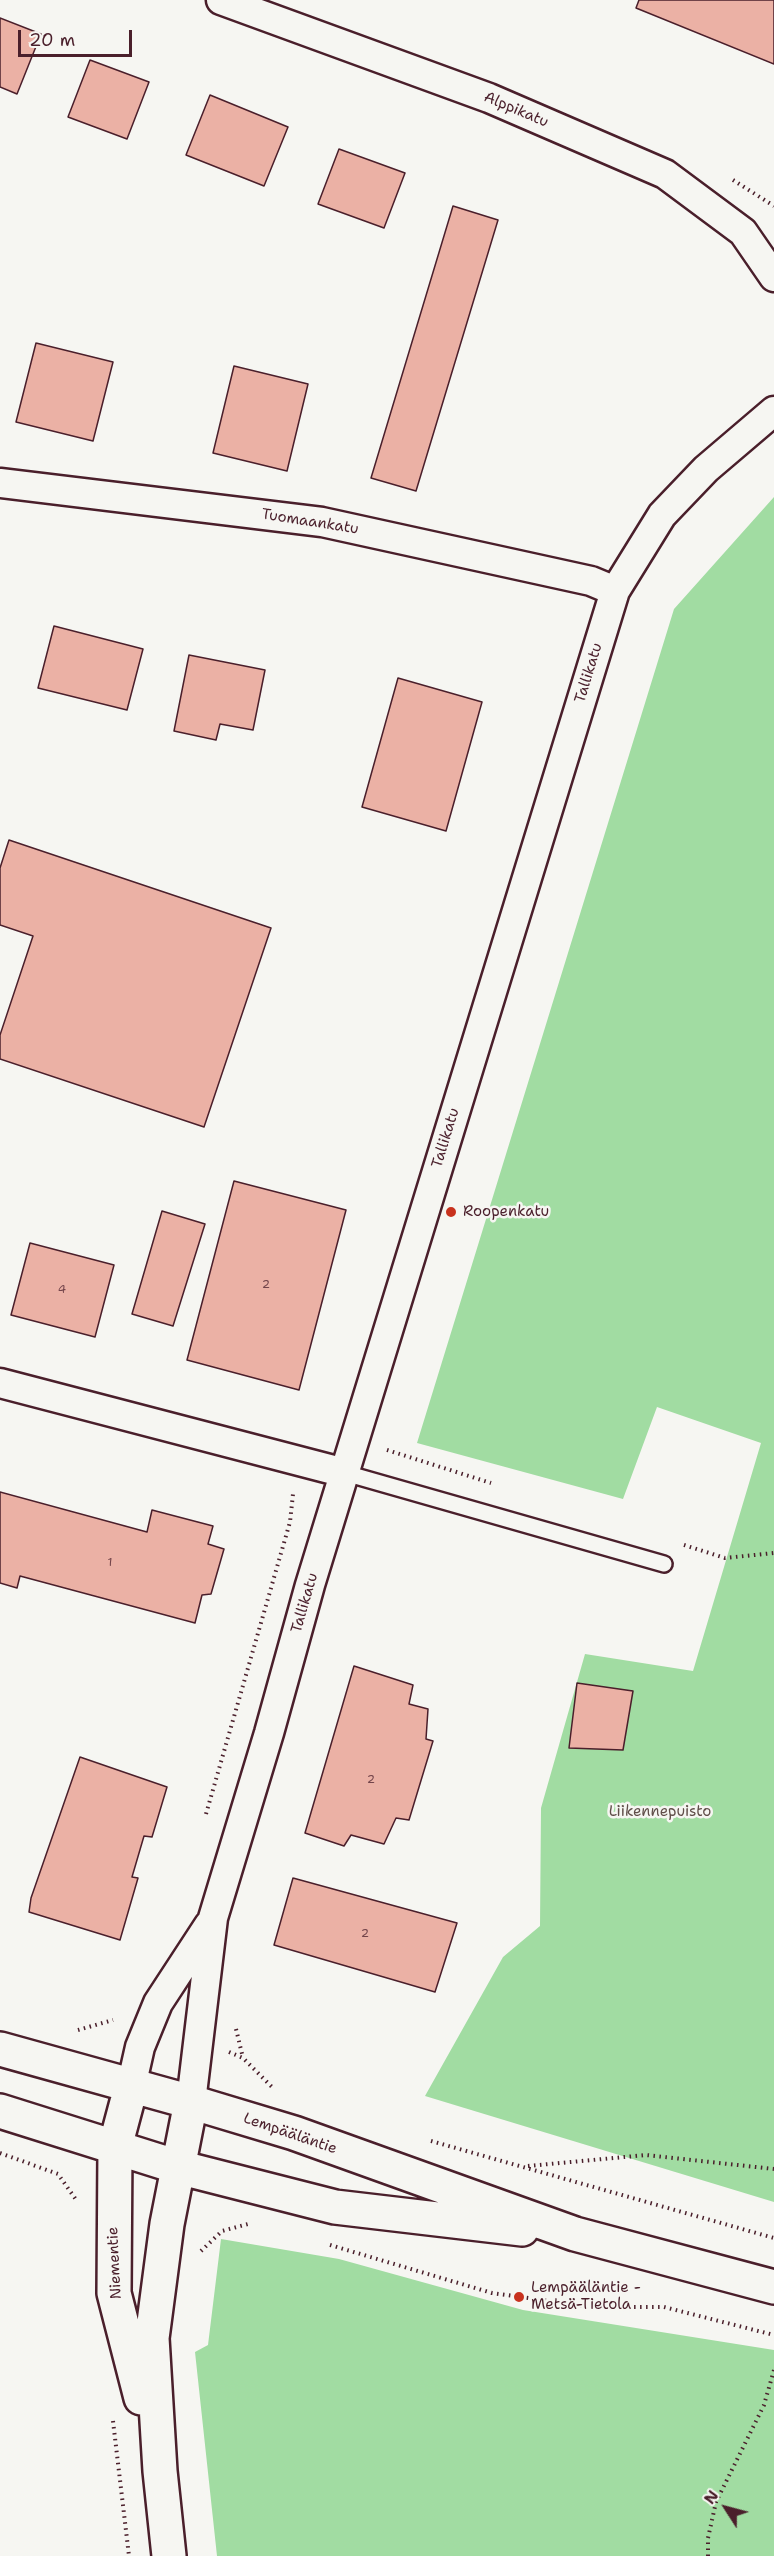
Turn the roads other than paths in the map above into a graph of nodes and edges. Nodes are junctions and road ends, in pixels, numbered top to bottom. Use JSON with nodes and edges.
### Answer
{"nodes":[{"id":1,"x":221,"y":0,"type":"edge"},
{"id":2,"x":774,"y":276,"type":"edge"},
{"id":3,"x":774,"y":411,"type":"edge"},
{"id":4,"x":0,"y":483,"type":"edge"},
{"id":5,"x":615,"y":591,"type":"junction"},
{"id":6,"x":0,"y":1383,"type":"edge"},
{"id":7,"x":345,"y":1473,"type":"junction"},
{"id":8,"x":664,"y":1564,"type":"dead end"},
{"id":9,"x":213,"y":1918,"type":"junction"},
{"id":10,"x":0,"y":2049,"type":"edge"},
{"id":11,"x":131,"y":2087,"type":"junction"},
{"id":12,"x":191,"y":2102,"type":"junction"},
{"id":13,"x":0,"y":2112,"type":"edge"},
{"id":14,"x":115,"y":2147,"type":"junction"},
{"id":15,"x":178,"y":2167,"type":"junction"},
{"id":16,"x":575,"y":2235,"type":"junction"},
{"id":17,"x":774,"y":2287,"type":"edge"},
{"id":18,"x":159,"y":2471,"type":"junction"},
{"id":19,"x":169,"y":2556,"type":"edge"}],
"edges":[{"from":1,"to":2,"type":"street","name":"Alppikatu"},
{"from":3,"to":5,"type":"street","name":"Tallikatu"},
{"from":4,"to":5,"type":"street","name":"Tuomaankatu"},
{"from":5,"to":7,"type":"street","name":"Tallikatu"},
{"from":6,"to":7,"type":"street"},
{"from":7,"to":8,"type":"lane"},
{"from":7,"to":9,"type":"street","name":"Tallikatu"},
{"from":9,"to":11,"type":"street","name":"Tallikatu"},
{"from":9,"to":12,"type":"street","name":"Tallikatu"},
{"from":10,"to":11,"type":"main road","name":"Lempääläntie"},
{"from":11,"to":12,"type":"main road","name":"Lempääläntie"},
{"from":11,"to":14,"type":"main road","name":"Niementie"},
{"from":12,"to":15,"type":"main road","name":"Niementie"},
{"from":12,"to":16,"type":"main road","name":"Lempääläntie"},
{"from":13,"to":14,"type":"main road","name":"Lempääläntie"},
{"from":14,"to":15,"type":"main road","name":"Lempääläntie"},
{"from":14,"to":18,"type":"main road","name":"Niementie"},
{"from":15,"to":16,"type":"main road","name":"Lempääläntie"},
{"from":15,"to":18,"type":"main road","name":"Niementie"},
{"from":16,"to":17,"type":"main road","name":"Lempääläntie"},
{"from":18,"to":19,"type":"main road","name":"Niementie"}]}
